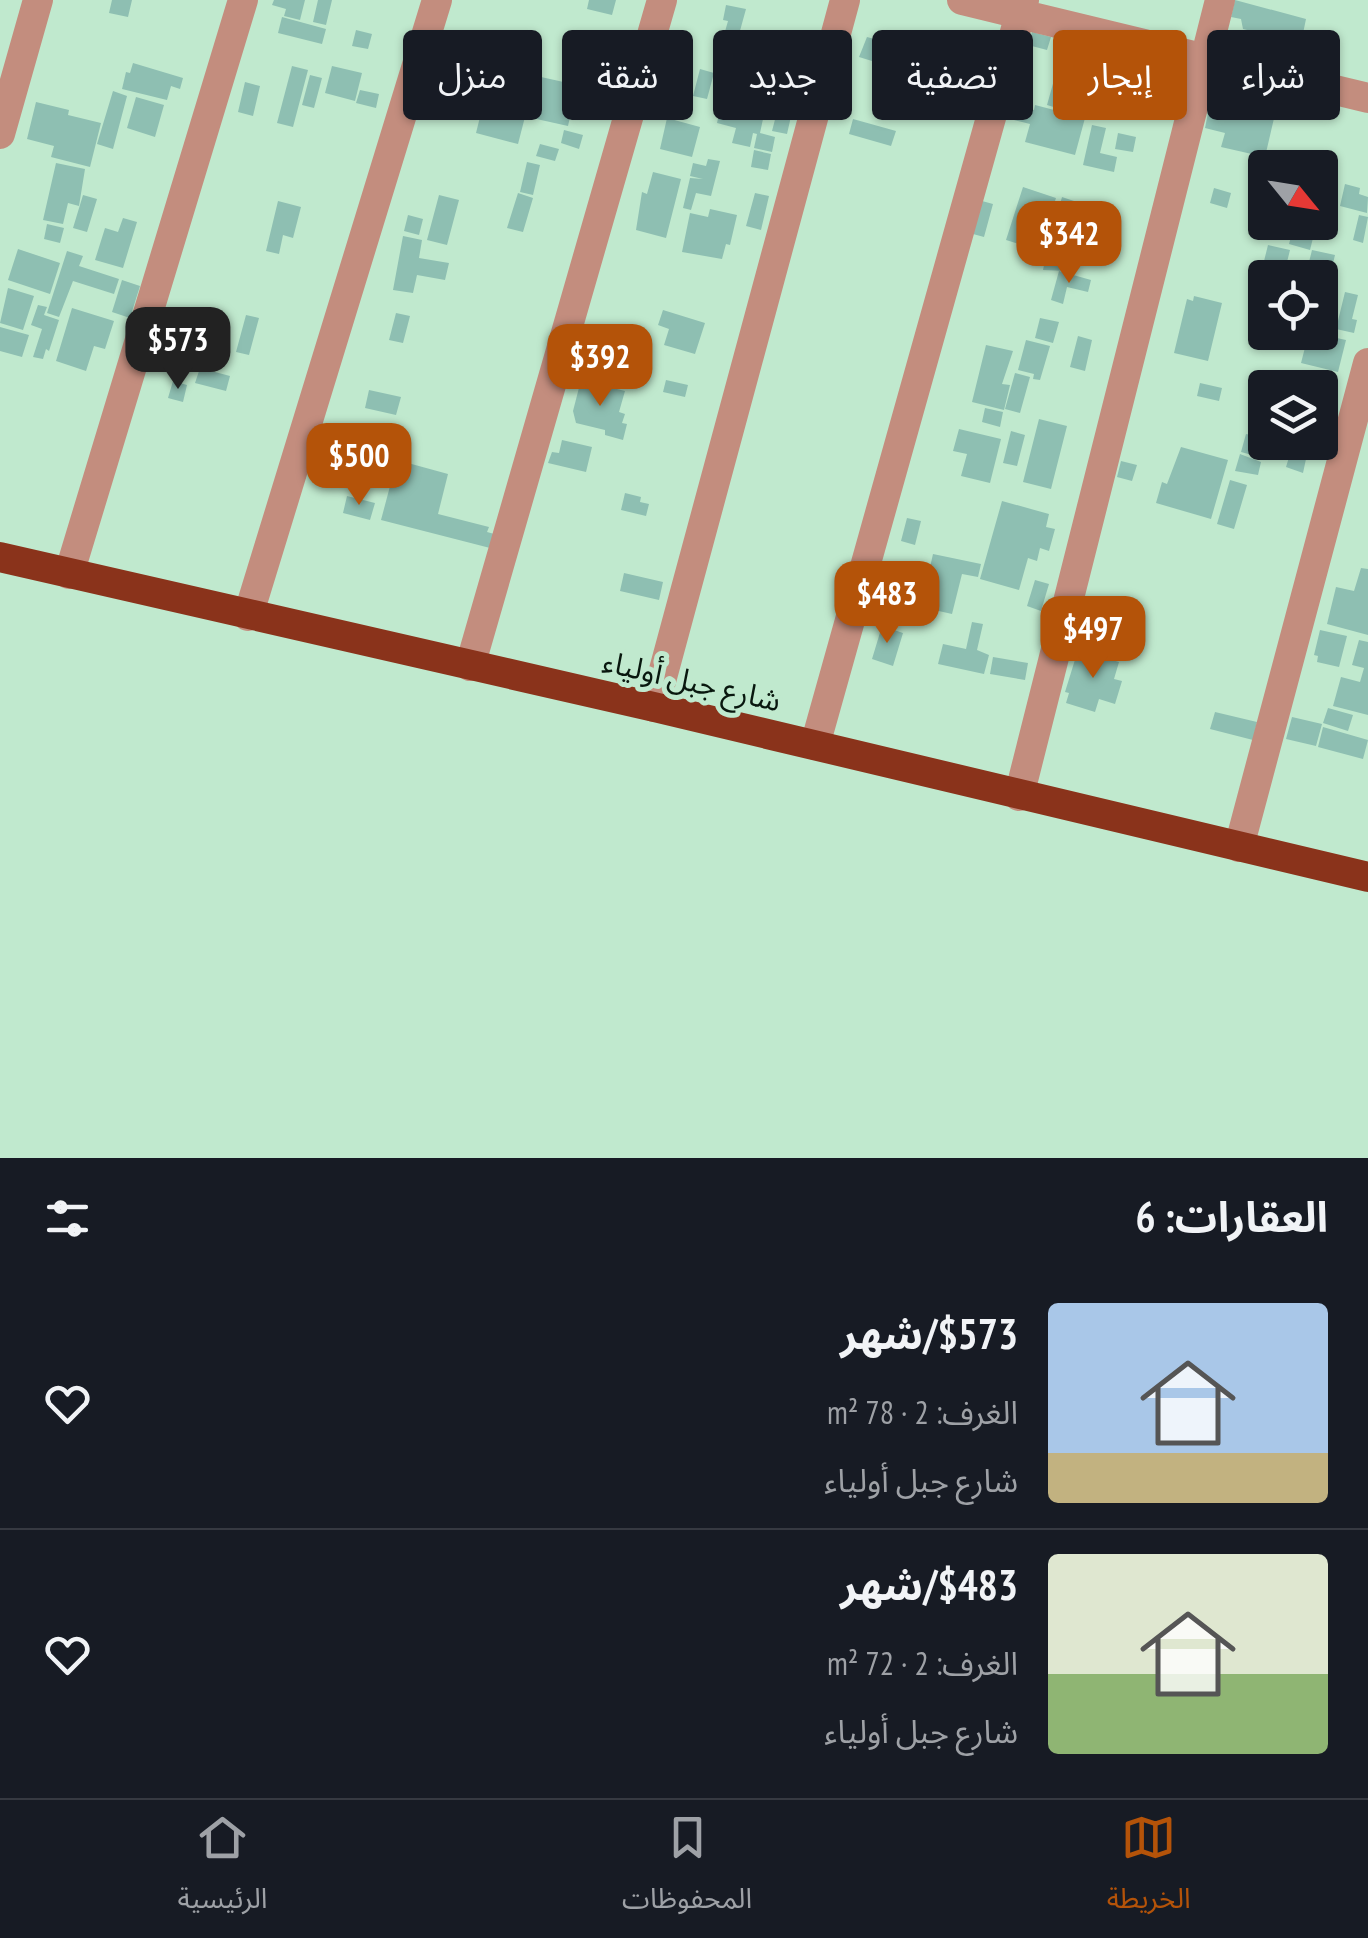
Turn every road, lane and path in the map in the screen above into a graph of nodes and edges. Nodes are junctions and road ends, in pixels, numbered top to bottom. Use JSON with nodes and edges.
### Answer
{"nodes":[{"id":1,"x":38,"y":0,"type":"edge"},
{"id":2,"x":243,"y":0,"type":"edge"},
{"id":3,"x":438,"y":0,"type":"edge"},
{"id":4,"x":662,"y":0,"type":"edge"},
{"id":5,"x":845,"y":0,"type":"edge"},
{"id":6,"x":962,"y":0,"type":"edge"},
{"id":7,"x":1220,"y":0,"type":"edge"},
{"id":8,"x":1022,"y":7,"type":"edge"},
{"id":9,"x":1205,"y":57,"type":"junction"},
{"id":10,"x":1368,"y":98,"type":"edge"},
{"id":11,"x":0,"y":134,"type":"edge"},
{"id":12,"x":1368,"y":364,"type":"edge"},
{"id":13,"x":0,"y":557,"type":"edge"},
{"id":14,"x":70,"y":574,"type":"junction"},
{"id":15,"x":248,"y":616,"type":"junction"},
{"id":16,"x":470,"y":666,"type":"junction"},
{"id":17,"x":654,"y":707,"type":"junction"},
{"id":18,"x":815,"y":745,"type":"junction"},
{"id":19,"x":1019,"y":796,"type":"junction"},
{"id":20,"x":1239,"y":847,"type":"junction"},
{"id":21,"x":1368,"y":877,"type":"edge"}],
"edges":[{"from":1,"to":11,"type":"street"},
{"from":2,"to":14,"type":"street"},
{"from":3,"to":15,"type":"street"},
{"from":4,"to":16,"type":"street"},
{"from":5,"to":17,"type":"street"},
{"from":6,"to":8,"type":"street"},
{"from":7,"to":9,"type":"street"},
{"from":8,"to":9,"type":"street"},
{"from":8,"to":18,"type":"street"},
{"from":9,"to":10,"type":"street"},
{"from":9,"to":19,"type":"street"},
{"from":12,"to":20,"type":"street"},
{"from":13,"to":14,"type":"highway","name":"شارع جبل أولياء"},
{"from":14,"to":15,"type":"highway","name":"شارع جبل أولياء"},
{"from":15,"to":16,"type":"highway","name":"شارع جبل أولياء"},
{"from":16,"to":17,"type":"highway","name":"شارع جبل أولياء"},
{"from":17,"to":18,"type":"highway","name":"شارع جبل أولياء"},
{"from":18,"to":19,"type":"highway","name":"شارع جبل أولياء"},
{"from":19,"to":20,"type":"highway","name":"شارع جبل أولياء"},
{"from":20,"to":21,"type":"highway","name":"شارع جبل أولياء"}]}
